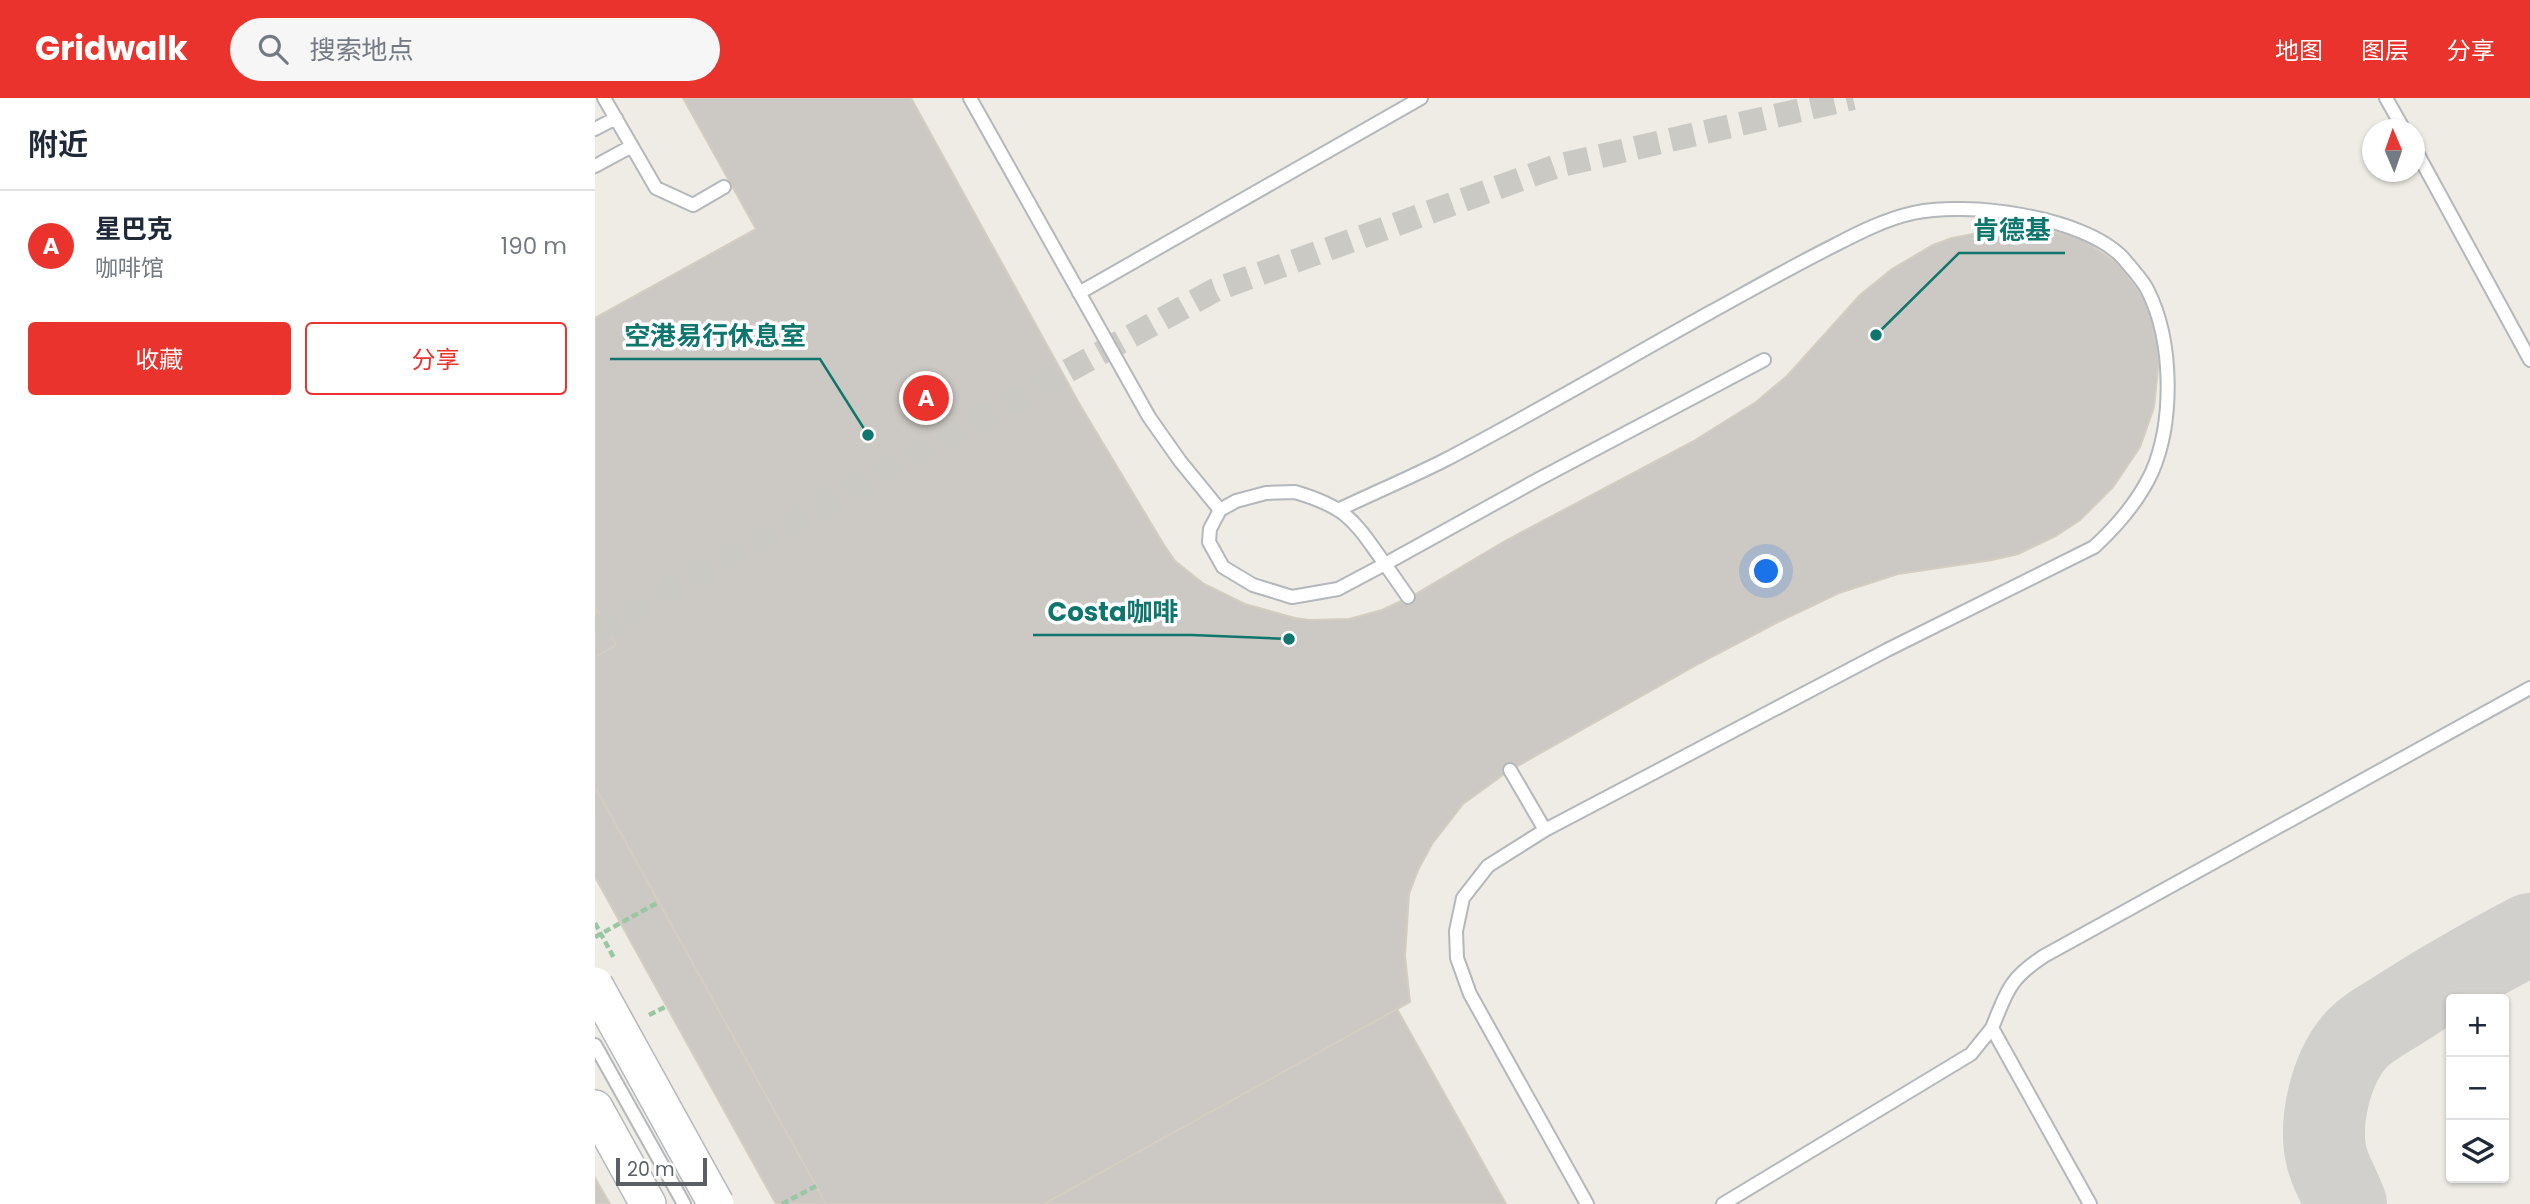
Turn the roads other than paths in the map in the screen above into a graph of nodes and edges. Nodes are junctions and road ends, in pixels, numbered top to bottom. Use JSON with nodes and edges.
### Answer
{"nodes":[{"id":1,"x":604,"y":98,"type":"edge"},
{"id":2,"x":970,"y":98,"type":"edge"},
{"id":3,"x":1421,"y":98,"type":"edge"},
{"id":4,"x":2386,"y":98,"type":"edge"},
{"id":5,"x":615,"y":118,"type":"junction"},
{"id":6,"x":2398,"y":119,"type":"edge"},
{"id":7,"x":595,"y":129,"type":"edge"},
{"id":8,"x":632,"y":146,"type":"junction"},
{"id":9,"x":595,"y":166,"type":"edge"},
{"id":10,"x":2425,"y":169,"type":"edge"},
{"id":11,"x":724,"y":187,"type":"dead end"},
{"id":12,"x":1079,"y":293,"type":"junction"},
{"id":13,"x":1764,"y":360,"type":"dead end"},
{"id":14,"x":2530,"y":360,"type":"edge"},
{"id":15,"x":1340,"y":509,"type":"junction"},
{"id":16,"x":1220,"y":510,"type":"junction"},
{"id":17,"x":1385,"y":564,"type":"junction"},
{"id":18,"x":1408,"y":597,"type":"dead end"},
{"id":19,"x":2530,"y":688,"type":"edge"},
{"id":20,"x":1510,"y":770,"type":"dead end"},
{"id":21,"x":1545,"y":830,"type":"junction"},
{"id":22,"x":595,"y":985,"type":"edge"},
{"id":23,"x":1992,"y":1028,"type":"junction"},
{"id":24,"x":595,"y":1045,"type":"edge"},
{"id":25,"x":595,"y":1108,"type":"edge"},
{"id":26,"x":649,"y":1204,"type":"edge"},
{"id":27,"x":684,"y":1204,"type":"edge"},
{"id":28,"x":716,"y":1204,"type":"edge"},
{"id":29,"x":1587,"y":1204,"type":"edge"},
{"id":30,"x":1723,"y":1204,"type":"edge"},
{"id":31,"x":2090,"y":1204,"type":"edge"}],
"edges":[{"from":1,"to":5,"type":"lane"},
{"from":2,"to":12,"type":"lane"},
{"from":3,"to":12,"type":"lane"},
{"from":4,"to":6,"type":"lane"},
{"from":5,"to":7,"type":"lane"},
{"from":5,"to":8,"type":"lane"},
{"from":8,"to":9,"type":"lane"},
{"from":8,"to":11,"type":"lane"},
{"from":10,"to":14,"type":"lane"},
{"from":12,"to":16,"type":"lane"},
{"from":13,"to":17,"type":"lane"},
{"from":15,"to":16,"type":"lane"},
{"from":15,"to":17,"type":"lane"},
{"from":15,"to":21,"type":"lane"},
{"from":16,"to":17,"type":"lane"},
{"from":17,"to":18,"type":"lane"},
{"from":19,"to":23,"type":"lane"},
{"from":20,"to":21,"type":"lane"},
{"from":21,"to":29,"type":"lane"},
{"from":22,"to":28,"type":"main road","bridge":true},
{"from":23,"to":30,"type":"lane"},
{"from":23,"to":31,"type":"lane"},
{"from":24,"to":27,"type":"lane"},
{"from":25,"to":26,"type":"main road"}]}
